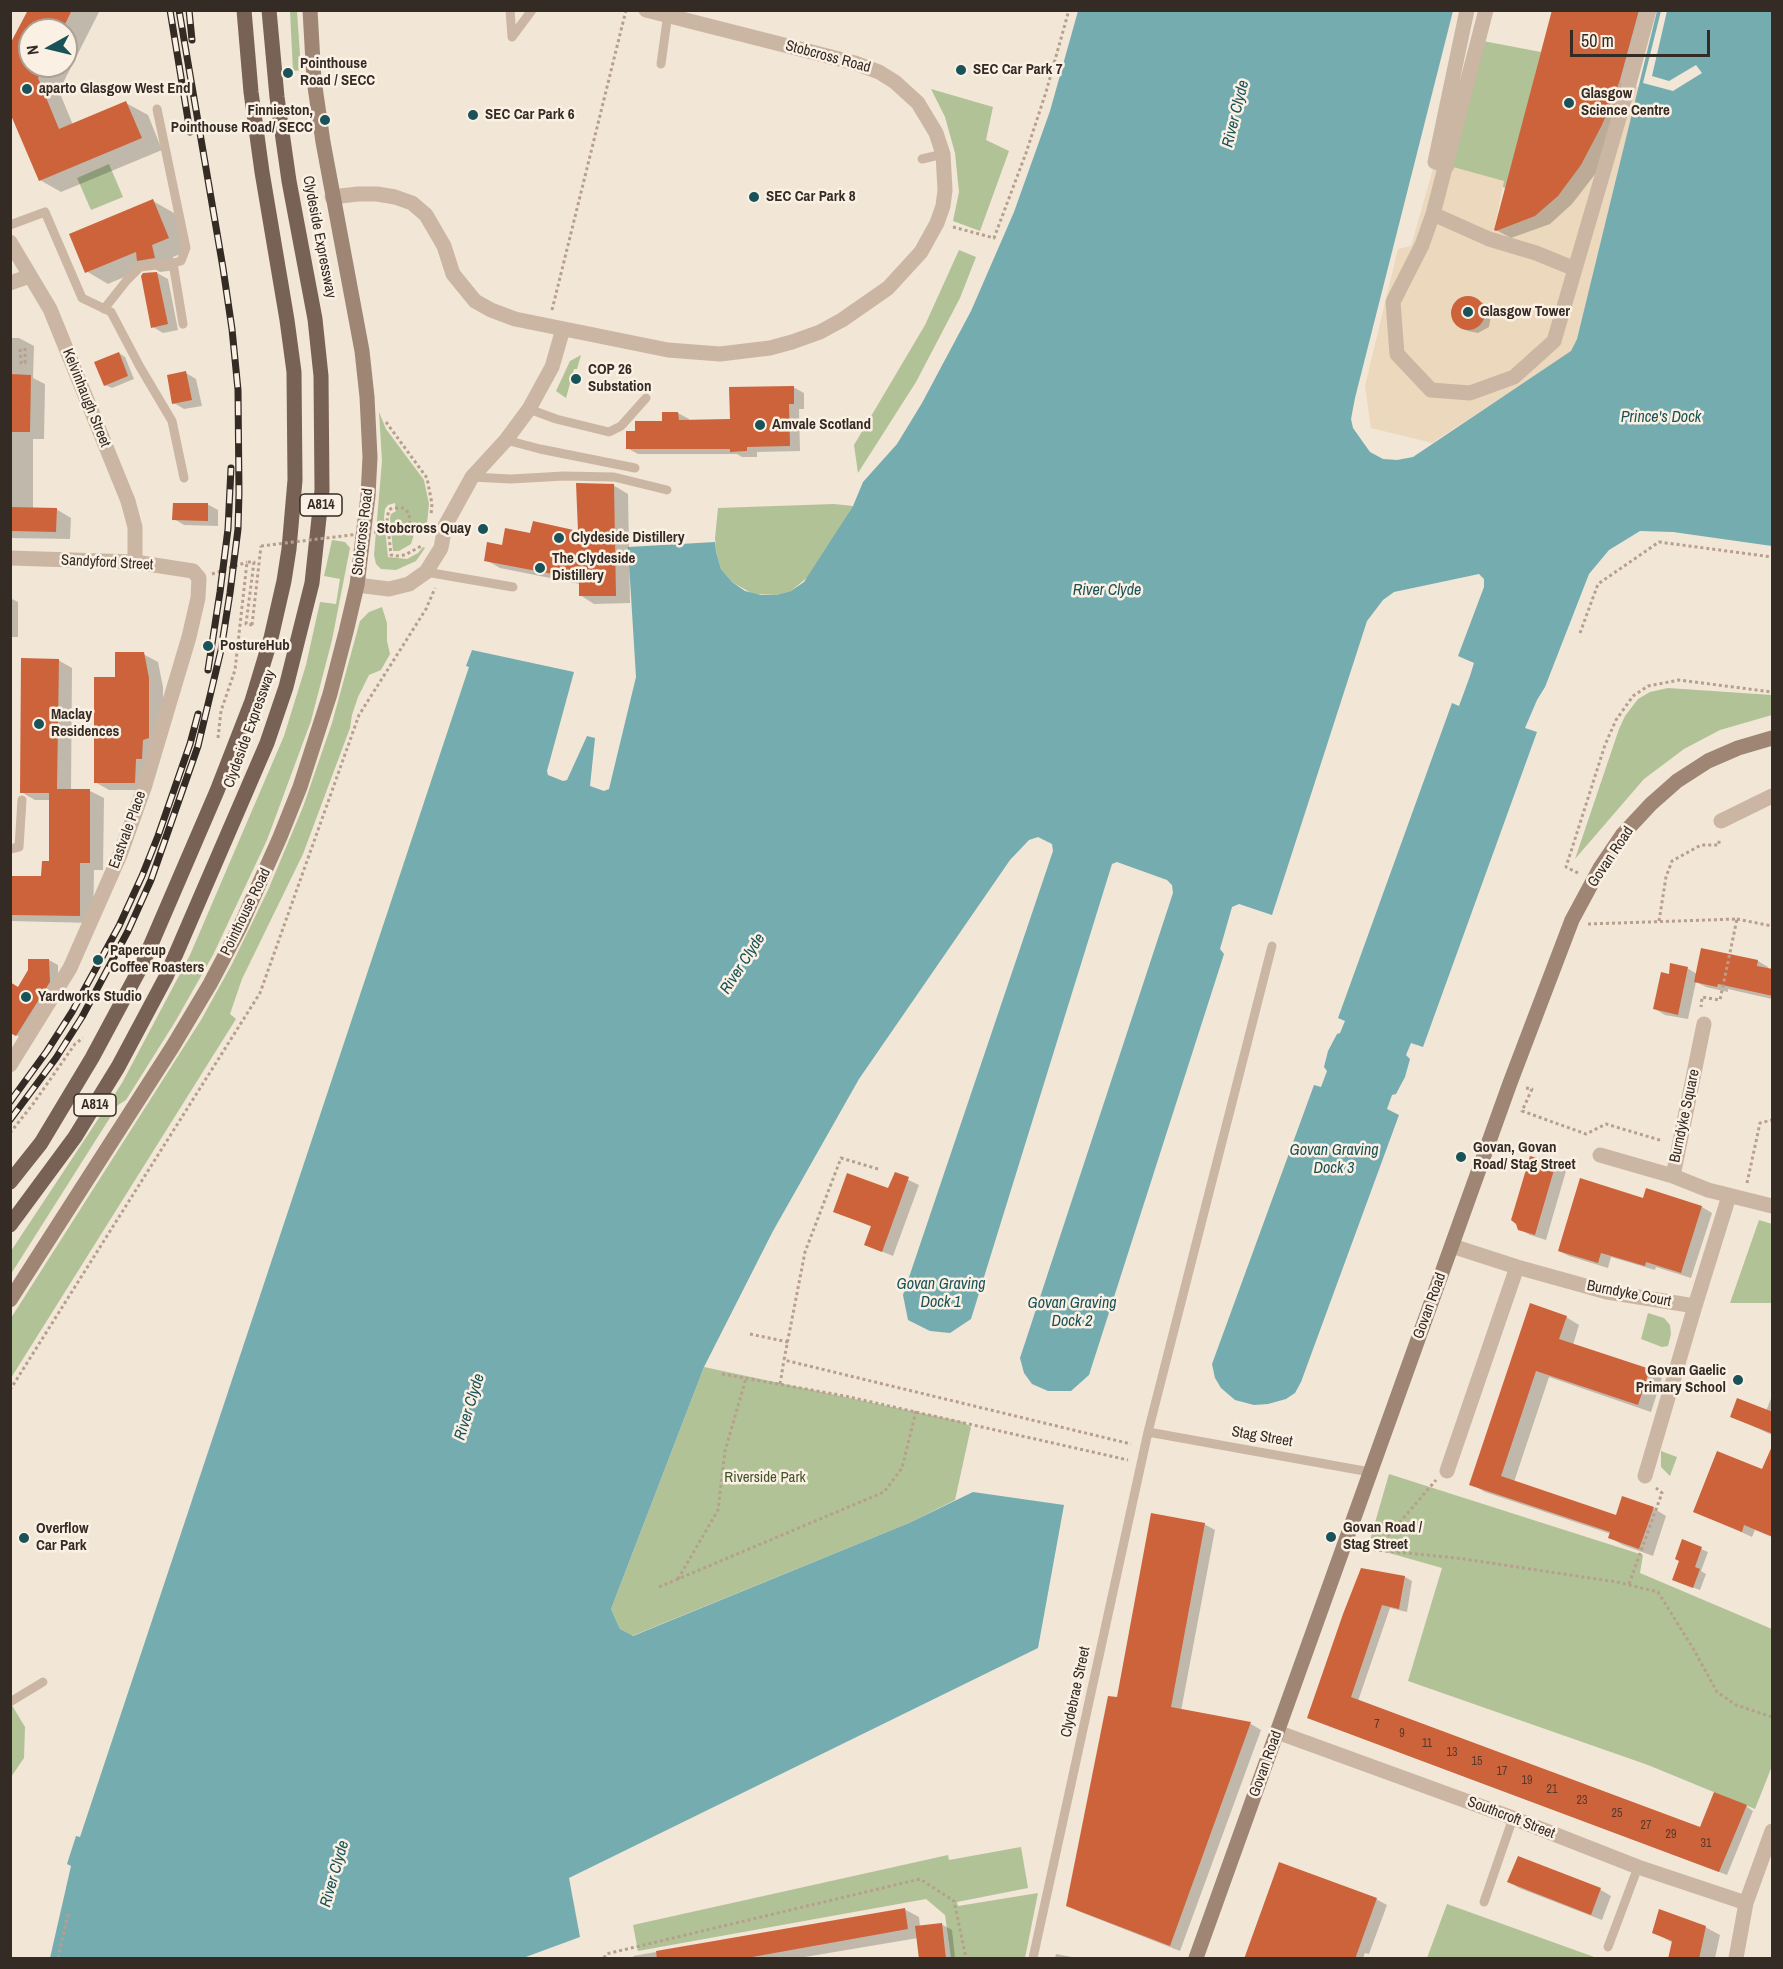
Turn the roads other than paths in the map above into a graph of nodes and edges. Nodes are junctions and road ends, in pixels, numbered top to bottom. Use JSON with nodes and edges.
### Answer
{"nodes":[{"id":1,"x":244,"y":10,"type":"edge"},
{"id":2,"x":269,"y":10,"type":"edge"},
{"id":3,"x":310,"y":10,"type":"edge"},
{"id":4,"x":510,"y":10,"type":"edge"},
{"id":5,"x":532,"y":10,"type":"edge"},
{"id":6,"x":646,"y":10,"type":"edge"},
{"id":7,"x":1467,"y":10,"type":"edge"},
{"id":8,"x":1486,"y":10,"type":"edge"},
{"id":9,"x":1648,"y":10,"type":"edge"},
{"id":10,"x":668,"y":13,"type":"edge"},
{"id":11,"x":661,"y":64,"type":"dead end"},
{"id":12,"x":157,"y":109,"type":"dead end"},
{"id":13,"x":943,"y":154,"type":"junction"},
{"id":14,"x":922,"y":159,"type":"dead end"},
{"id":15,"x":1447,"y":166,"type":"junction"},
{"id":16,"x":332,"y":197,"type":"junction"},
{"id":17,"x":1433,"y":214,"type":"junction"},
{"id":18,"x":10,"y":225,"type":"edge"},
{"id":19,"x":10,"y":242,"type":"edge"},
{"id":20,"x":173,"y":263,"type":"junction"},
{"id":21,"x":1575,"y":270,"type":"junction"},
{"id":22,"x":30,"y":276,"type":"junction"},
{"id":23,"x":10,"y":283,"type":"edge"},
{"id":24,"x":104,"y":309,"type":"junction"},
{"id":25,"x":183,"y":324,"type":"dead end"},
{"id":26,"x":556,"y":327,"type":"junction"},
{"id":27,"x":646,"y":398,"type":"dead end"},
{"id":28,"x":529,"y":409,"type":"junction"},
{"id":29,"x":506,"y":440,"type":"junction"},
{"id":30,"x":634,"y":468,"type":"dead end"},
{"id":31,"x":472,"y":477,"type":"junction"},
{"id":32,"x":184,"y":478,"type":"dead end"},
{"id":33,"x":667,"y":490,"type":"dead end"},
{"id":34,"x":10,"y":558,"type":"edge"},
{"id":35,"x":135,"y":562,"type":"junction"},
{"id":36,"x":426,"y":572,"type":"junction"},
{"id":37,"x":199,"y":578,"type":"joint"},
{"id":38,"x":357,"y":585,"type":"junction"},
{"id":39,"x":513,"y":587,"type":"dead end"},
{"id":40,"x":1773,"y":738,"type":"edge"},
{"id":41,"x":1773,"y":796,"type":"edge"},
{"id":42,"x":22,"y":800,"type":"dead end"},
{"id":43,"x":1722,"y":822,"type":"road end"},
{"id":44,"x":10,"y":849,"type":"edge"},
{"id":45,"x":1272,"y":946,"type":"dead end"},
{"id":46,"x":1704,"y":1024,"type":"road end"},
{"id":47,"x":10,"y":1065,"type":"edge"},
{"id":48,"x":1600,"y":1155,"type":"dead end"},
{"id":49,"x":1673,"y":1176,"type":"junction"},
{"id":50,"x":10,"y":1182,"type":"edge"},
{"id":51,"x":1736,"y":1198,"type":"junction"},
{"id":52,"x":1773,"y":1206,"type":"edge"},
{"id":53,"x":10,"y":1227,"type":"edge"},
{"id":54,"x":1452,"y":1246,"type":"junction"},
{"id":55,"x":1517,"y":1267,"type":"junction"},
{"id":56,"x":10,"y":1300,"type":"edge"},
{"id":57,"x":1695,"y":1306,"type":"junction"},
{"id":58,"x":1148,"y":1432,"type":"junction"},
{"id":59,"x":1447,"y":1471,"type":"road end"},
{"id":60,"x":1370,"y":1472,"type":"junction"},
{"id":61,"x":1645,"y":1476,"type":"road end"},
{"id":62,"x":43,"y":1682,"type":"dead end"},
{"id":63,"x":10,"y":1702,"type":"edge"},
{"id":64,"x":1277,"y":1732,"type":"junction"},
{"id":65,"x":1513,"y":1818,"type":"junction"},
{"id":66,"x":1773,"y":1832,"type":"edge"},
{"id":67,"x":1638,"y":1867,"type":"junction"},
{"id":68,"x":1484,"y":1902,"type":"dead end"},
{"id":69,"x":1746,"y":1903,"type":"junction"},
{"id":70,"x":1608,"y":1947,"type":"dead end"},
{"id":71,"x":1033,"y":1959,"type":"edge"},
{"id":72,"x":1196,"y":1959,"type":"edge"},
{"id":73,"x":1736,"y":1959,"type":"edge"}],
"edges":[{"from":1,"to":50,"type":"main road","name":"Clydeside Expressway","number":"A814"},
{"from":2,"to":53,"type":"main road","name":"Clydeside Expressway","number":"A814"},
{"from":3,"to":16,"type":"street","name":"Stobcross Road"},
{"from":4,"to":5,"type":"lane"},
{"from":6,"to":10,"type":"street","name":"Stobcross Road"},
{"from":7,"to":15,"type":"street"},
{"from":8,"to":15,"type":"street"},
{"from":9,"to":21,"type":"street"},
{"from":10,"to":11,"type":"lane"},
{"from":10,"to":13,"type":"street","name":"Stobcross Road"},
{"from":12,"to":20,"type":"lane"},
{"from":13,"to":14,"type":"lane"},
{"from":13,"to":26,"type":"street","name":"Stobcross Road"},
{"from":15,"to":17,"type":"street"},
{"from":16,"to":26,"type":"street","name":"Stobcross Road"},
{"from":16,"to":38,"type":"street","name":"Stobcross Road"},
{"from":17,"to":21,"type":"street"},
{"from":17,"to":21,"type":"street"},
{"from":18,"to":24,"type":"lane"},
{"from":19,"to":22,"type":"street","name":"Kelvinhaugh Street"},
{"from":20,"to":24,"type":"lane"},
{"from":20,"to":25,"type":"lane"},
{"from":22,"to":23,"type":"street"},
{"from":22,"to":35,"type":"street","name":"Kelvinhaugh Street"},
{"from":24,"to":32,"type":"lane"},
{"from":26,"to":28,"type":"street","name":"Stobcross Road"},
{"from":27,"to":28,"type":"lane"},
{"from":28,"to":29,"type":"street","name":"Stobcross Road"},
{"from":29,"to":30,"type":"lane"},
{"from":29,"to":31,"type":"street","name":"Stobcross Road"},
{"from":31,"to":33,"type":"lane"},
{"from":31,"to":36,"type":"street","name":"Stobcross Road"},
{"from":34,"to":35,"type":"street","name":"Sandyford Street"},
{"from":35,"to":37,"type":"street","name":"Sandyford Street"},
{"from":36,"to":38,"type":"street","name":"Stobcross Road"},
{"from":36,"to":39,"type":"lane"},
{"from":37,"to":47,"type":"street","name":"Eastvale Place"},
{"from":38,"to":56,"type":"street","name":"Pointhouse Road"},
{"from":40,"to":54,"type":"street","name":"Govan Road"},
{"from":41,"to":43,"type":"street"},
{"from":42,"to":44,"type":"lane"},
{"from":45,"to":58,"type":"lane","name":"Clydebrae Street"},
{"from":46,"to":49,"type":"street","name":"Burndyke Square"},
{"from":48,"to":49,"type":"street"},
{"from":49,"to":51,"type":"street","name":"Burndyke Square"},
{"from":51,"to":52,"type":"street","name":"Burndyke Square"},
{"from":51,"to":57,"type":"street"},
{"from":54,"to":55,"type":"street","name":"Burndyke Court"},
{"from":54,"to":60,"type":"street","name":"Govan Road"},
{"from":55,"to":57,"type":"street","name":"Burndyke Court"},
{"from":55,"to":59,"type":"street"},
{"from":57,"to":61,"type":"street"},
{"from":58,"to":60,"type":"lane","name":"Stag Street"},
{"from":58,"to":71,"type":"lane","name":"Clydebrae Street"},
{"from":60,"to":64,"type":"street","name":"Govan Road"},
{"from":62,"to":63,"type":"lane"},
{"from":64,"to":65,"type":"street","name":"Southcroft Street"},
{"from":64,"to":72,"type":"street","name":"Govan Road"},
{"from":65,"to":67,"type":"street","name":"Southcroft Street"},
{"from":65,"to":68,"type":"lane"},
{"from":66,"to":69,"type":"street"},
{"from":67,"to":69,"type":"street","name":"Southcroft Street"},
{"from":67,"to":70,"type":"lane"},
{"from":69,"to":73,"type":"street"}]}
